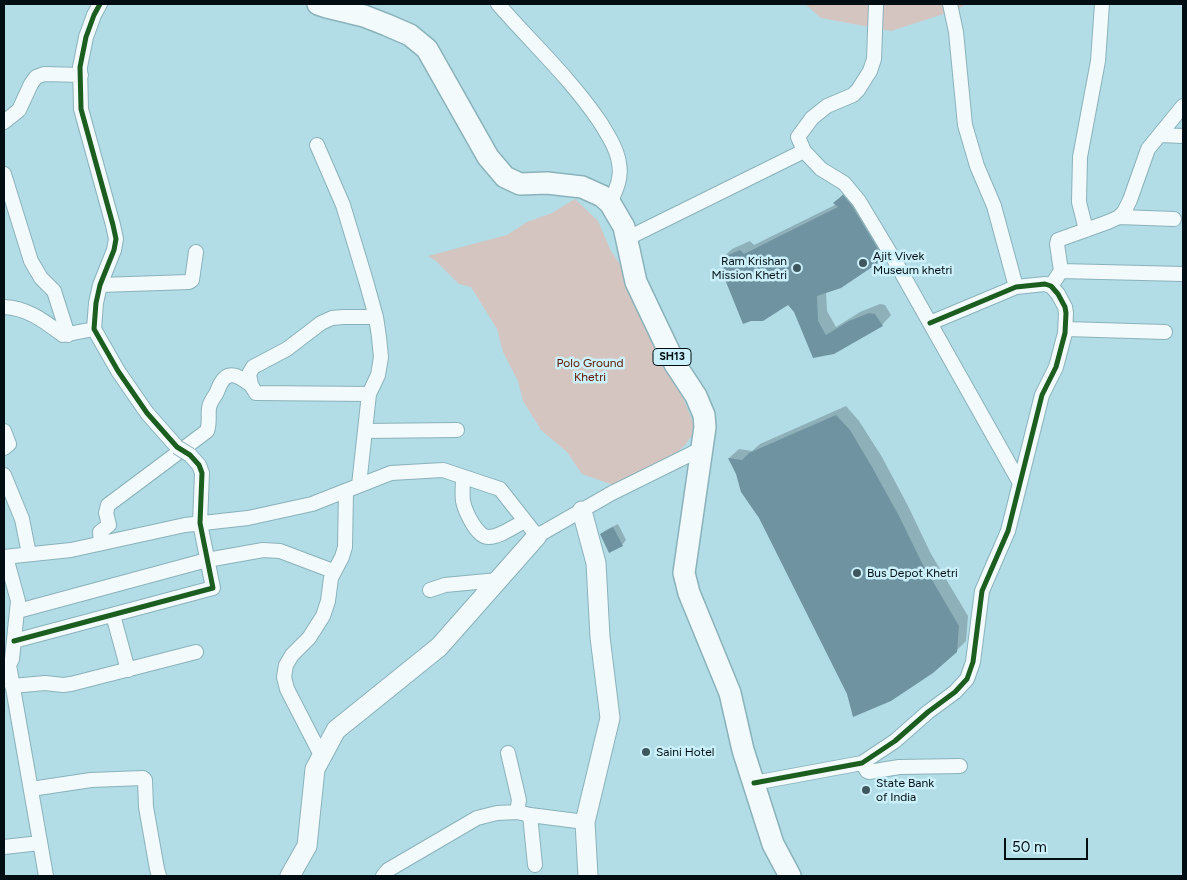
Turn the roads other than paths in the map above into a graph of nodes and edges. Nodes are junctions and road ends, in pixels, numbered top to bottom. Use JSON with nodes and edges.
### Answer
{"nodes":[{"id":1,"x":100,"y":4,"type":"edge"},
{"id":2,"x":318,"y":4,"type":"edge"},
{"id":3,"x":498,"y":4,"type":"edge"},
{"id":4,"x":876,"y":4,"type":"edge"},
{"id":5,"x":950,"y":4,"type":"edge"},
{"id":6,"x":1102,"y":4,"type":"edge"},
{"id":7,"x":80,"y":75,"type":"junction"},
{"id":8,"x":1183,"y":106,"type":"edge"},
{"id":9,"x":4,"y":122,"type":"edge"},
{"id":10,"x":1161,"y":134,"type":"junction"},
{"id":11,"x":1183,"y":136,"type":"edge"},
{"id":12,"x":317,"y":145,"type":"dead end"},
{"id":13,"x":804,"y":151,"type":"junction"},
{"id":14,"x":4,"y":174,"type":"edge"},
{"id":15,"x":610,"y":203,"type":"junction"},
{"id":16,"x":1118,"y":217,"type":"junction"},
{"id":17,"x":1174,"y":219,"type":"dead end"},
{"id":18,"x":1086,"y":230,"type":"junction"},
{"id":19,"x":628,"y":238,"type":"junction"},
{"id":20,"x":196,"y":252,"type":"dead end"},
{"id":21,"x":1062,"y":271,"type":"junction"},
{"id":22,"x":1183,"y":274,"type":"edge"},
{"id":23,"x":100,"y":285,"type":"junction"},
{"id":24,"x":1051,"y":286,"type":"junction"},
{"id":25,"x":1016,"y":287,"type":"junction"},
{"id":26,"x":4,"y":307,"type":"edge"},
{"id":27,"x":376,"y":317,"type":"junction"},
{"id":28,"x":930,"y":323,"type":"junction"},
{"id":29,"x":94,"y":329,"type":"junction"},
{"id":30,"x":1066,"y":329,"type":"junction"},
{"id":31,"x":1165,"y":332,"type":"dead end"},
{"id":32,"x":68,"y":335,"type":"junction"},
{"id":33,"x":251,"y":385,"type":"junction"},
{"id":34,"x":369,"y":394,"type":"junction"},
{"id":35,"x":457,"y":430,"type":"dead end"},
{"id":36,"x":4,"y":431,"type":"edge"},
{"id":37,"x":365,"y":431,"type":"junction"},
{"id":38,"x":4,"y":448,"type":"edge"},
{"id":39,"x":703,"y":448,"type":"junction"},
{"id":40,"x":4,"y":475,"type":"edge"},
{"id":41,"x":463,"y":477,"type":"junction"},
{"id":42,"x":1020,"y":483,"type":"junction"},
{"id":43,"x":352,"y":488,"type":"junction"},
{"id":44,"x":582,"y":510,"type":"junction"},
{"id":45,"x":525,"y":521,"type":"junction"},
{"id":46,"x":200,"y":523,"type":"junction"},
{"id":47,"x":537,"y":536,"type":"junction"},
{"id":48,"x":101,"y":543,"type":"junction"},
{"id":49,"x":29,"y":554,"type":"junction"},
{"id":50,"x":5,"y":557,"type":"edge"},
{"id":51,"x":208,"y":560,"type":"junction"},
{"id":52,"x":333,"y":571,"type":"junction"},
{"id":53,"x":498,"y":580,"type":"junction"},
{"id":54,"x":430,"y":590,"type":"dead end"},
{"id":55,"x":18,"y":611,"type":"junction"},
{"id":56,"x":113,"y":615,"type":"junction"},
{"id":57,"x":14,"y":641,"type":"junction"},
{"id":58,"x":196,"y":652,"type":"dead end"},
{"id":59,"x":128,"y":670,"type":"junction"},
{"id":60,"x":12,"y":686,"type":"junction"},
{"id":61,"x":508,"y":754,"type":"dead end"},
{"id":62,"x":322,"y":757,"type":"junction"},
{"id":63,"x":862,"y":763,"type":"junction"},
{"id":64,"x":960,"y":766,"type":"dead end"},
{"id":65,"x":754,"y":784,"type":"junction"},
{"id":66,"x":31,"y":789,"type":"junction"},
{"id":67,"x":524,"y":813,"type":"junction"},
{"id":68,"x":585,"y":822,"type":"junction"},
{"id":69,"x":40,"y":843,"type":"junction"},
{"id":70,"x":4,"y":848,"type":"edge"},
{"id":71,"x":535,"y":865,"type":"dead end"},
{"id":72,"x":46,"y":876,"type":"edge"},
{"id":73,"x":159,"y":876,"type":"edge"},
{"id":74,"x":290,"y":876,"type":"edge"},
{"id":75,"x":383,"y":876,"type":"edge"},
{"id":76,"x":588,"y":876,"type":"edge"},
{"id":77,"x":790,"y":876,"type":"edge"}],
"edges":[{"from":1,"to":7,"type":"street"},
{"from":2,"to":15,"type":"main road","number":"SH13"},
{"from":3,"to":15,"type":"street"},
{"from":4,"to":13,"type":"street"},
{"from":5,"to":25,"type":"street"},
{"from":6,"to":18,"type":"street"},
{"from":7,"to":9,"type":"street"},
{"from":7,"to":23,"type":"street"},
{"from":8,"to":10,"type":"street"},
{"from":10,"to":11,"type":"street"},
{"from":10,"to":16,"type":"street"},
{"from":12,"to":27,"type":"street"},
{"from":13,"to":19,"type":"street"},
{"from":13,"to":28,"type":"street"},
{"from":14,"to":32,"type":"street"},
{"from":15,"to":19,"type":"main road","number":"SH13"},
{"from":16,"to":17,"type":"street"},
{"from":16,"to":18,"type":"street"},
{"from":18,"to":21,"type":"street"},
{"from":19,"to":39,"type":"main road","number":"SH13"},
{"from":20,"to":23,"type":"street"},
{"from":21,"to":22,"type":"street"},
{"from":21,"to":24,"type":"street"},
{"from":23,"to":29,"type":"street"},
{"from":24,"to":25,"type":"street"},
{"from":24,"to":30,"type":"street"},
{"from":25,"to":28,"type":"street"},
{"from":26,"to":32,"type":"street"},
{"from":27,"to":33,"type":"street"},
{"from":27,"to":34,"type":"street"},
{"from":28,"to":42,"type":"street"},
{"from":29,"to":32,"type":"street"},
{"from":29,"to":46,"type":"street","bridge":true},
{"from":30,"to":31,"type":"street"},
{"from":30,"to":42,"type":"street"},
{"from":33,"to":34,"type":"street"},
{"from":33,"to":48,"type":"street"},
{"from":34,"to":37,"type":"street"},
{"from":35,"to":37,"type":"street"},
{"from":36,"to":38,"type":"street"},
{"from":37,"to":43,"type":"street"},
{"from":39,"to":44,"type":"street"},
{"from":39,"to":65,"type":"main road","number":"SH13"},
{"from":40,"to":49,"type":"street"},
{"from":41,"to":43,"type":"street"},
{"from":41,"to":45,"type":"street"},
{"from":41,"to":45,"type":"street"},
{"from":42,"to":63,"type":"street"},
{"from":43,"to":46,"type":"street"},
{"from":43,"to":52,"type":"street"},
{"from":44,"to":47,"type":"street"},
{"from":44,"to":68,"type":"street"},
{"from":45,"to":47,"type":"street"},
{"from":46,"to":48,"type":"street"},
{"from":46,"to":51,"type":"street"},
{"from":47,"to":53,"type":"street"},
{"from":48,"to":49,"type":"street"},
{"from":49,"to":50,"type":"street"},
{"from":50,"to":55,"type":"street"},
{"from":51,"to":52,"type":"street"},
{"from":51,"to":55,"type":"street"},
{"from":51,"to":56,"type":"street"},
{"from":52,"to":62,"type":"street"},
{"from":53,"to":54,"type":"street"},
{"from":53,"to":62,"type":"street"},
{"from":55,"to":57,"type":"street"},
{"from":56,"to":57,"type":"street"},
{"from":56,"to":59,"type":"street"},
{"from":57,"to":60,"type":"street"},
{"from":58,"to":59,"type":"street"},
{"from":59,"to":60,"type":"street"},
{"from":60,"to":66,"type":"street"},
{"from":61,"to":67,"type":"street"},
{"from":62,"to":74,"type":"street"},
{"from":63,"to":64,"type":"street"},
{"from":63,"to":65,"type":"street"},
{"from":65,"to":77,"type":"main road","number":"SH13"},
{"from":66,"to":69,"type":"street"},
{"from":66,"to":73,"type":"street"},
{"from":67,"to":68,"type":"street"},
{"from":67,"to":71,"type":"street"},
{"from":67,"to":75,"type":"street"},
{"from":68,"to":76,"type":"street"},
{"from":69,"to":70,"type":"street"},
{"from":69,"to":72,"type":"street"}]}
